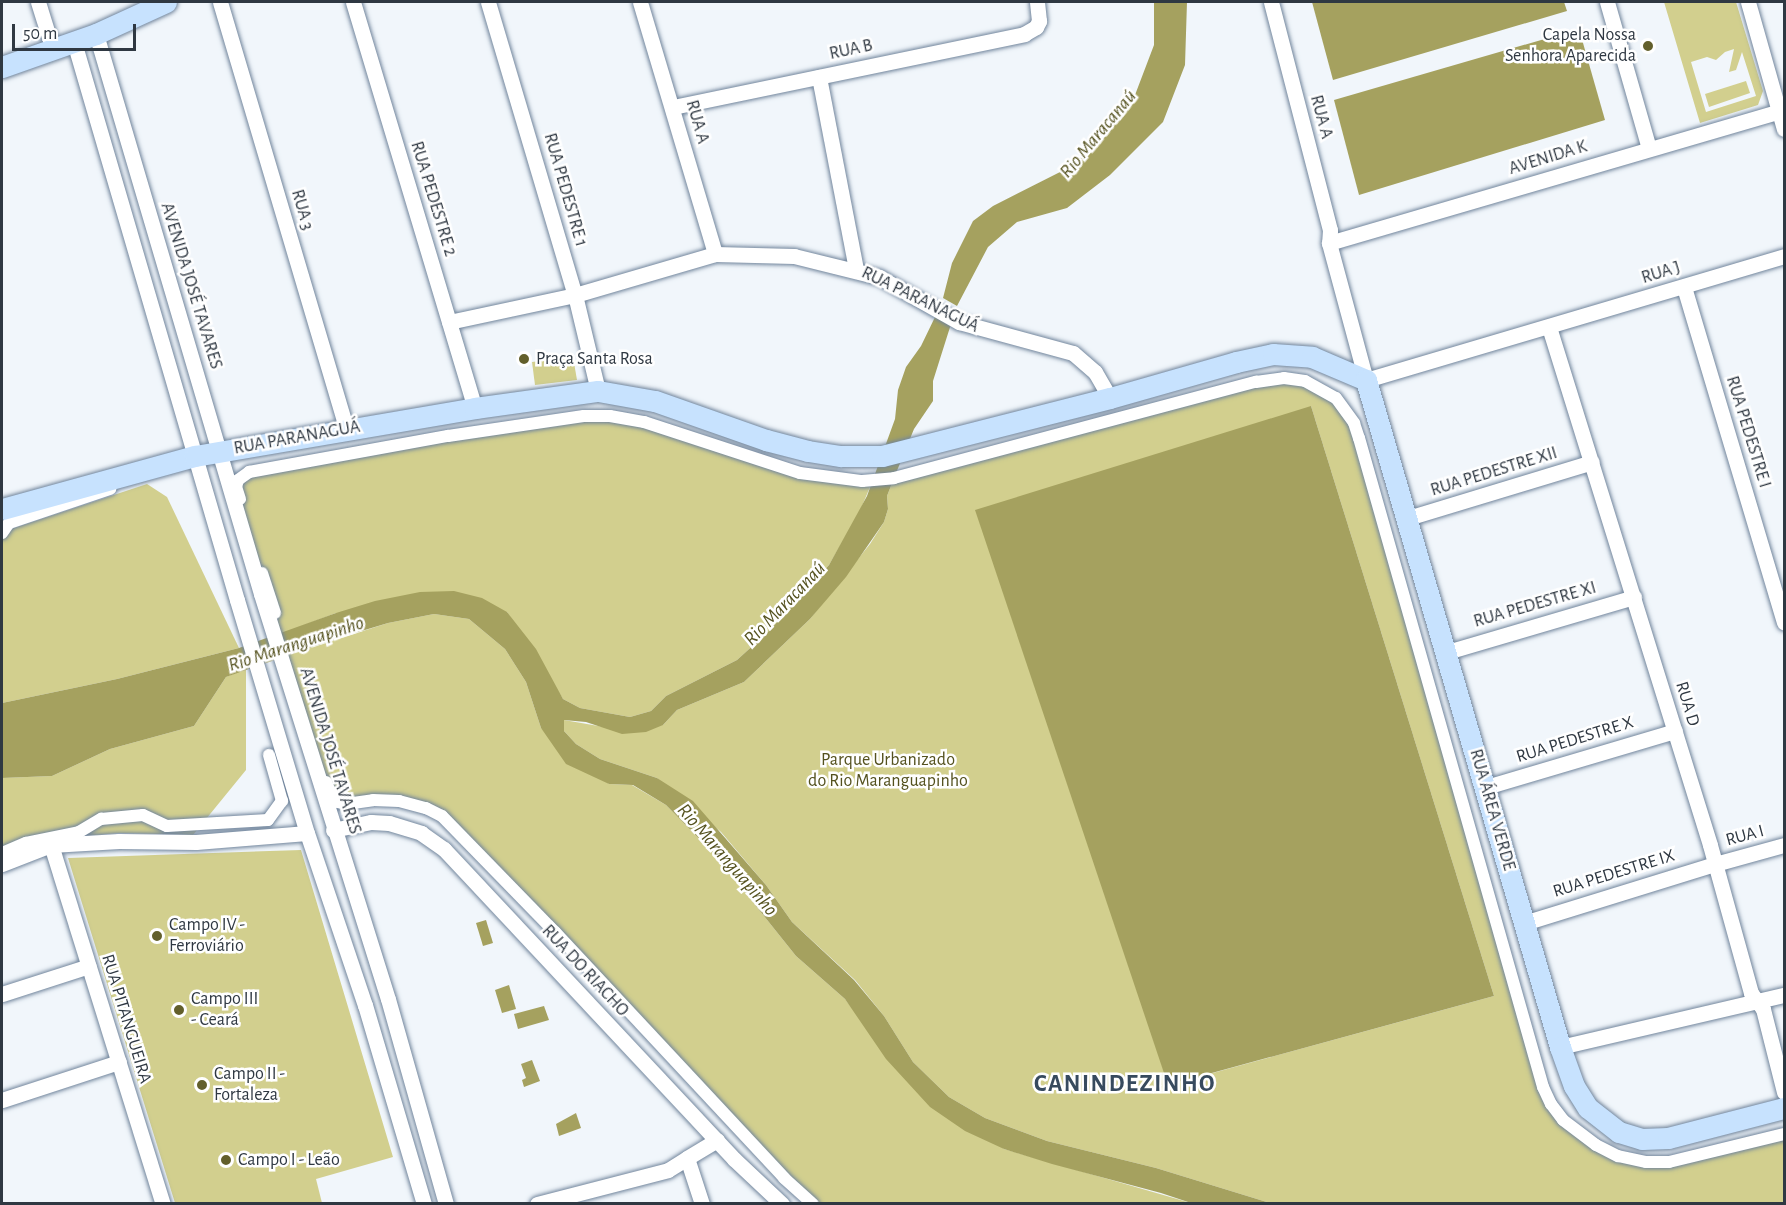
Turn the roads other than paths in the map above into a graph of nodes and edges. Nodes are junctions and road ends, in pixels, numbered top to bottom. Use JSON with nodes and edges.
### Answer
{"nodes":[{"id":1,"x":38,"y":2,"type":"edge"},
{"id":2,"x":166,"y":2,"type":"edge"},
{"id":3,"x":220,"y":2,"type":"edge"},
{"id":4,"x":353,"y":2,"type":"edge"},
{"id":5,"x":488,"y":2,"type":"edge"},
{"id":6,"x":640,"y":2,"type":"edge"},
{"id":7,"x":1037,"y":2,"type":"edge"},
{"id":8,"x":1271,"y":2,"type":"edge"},
{"id":9,"x":1606,"y":2,"type":"edge"},
{"id":10,"x":1754,"y":3,"type":"edge"},
{"id":11,"x":96,"y":34,"type":"junction"},
{"id":12,"x":74,"y":42,"type":"junction"},
{"id":13,"x":53,"y":50,"type":"junction"},
{"id":14,"x":2,"y":67,"type":"edge"},
{"id":15,"x":819,"y":77,"type":"junction"},
{"id":16,"x":673,"y":107,"type":"junction"},
{"id":17,"x":1779,"y":111,"type":"junction"},
{"id":18,"x":1785,"y":129,"type":"edge"},
{"id":19,"x":1649,"y":148,"type":"junction"},
{"id":20,"x":1329,"y":243,"type":"junction"},
{"id":21,"x":715,"y":254,"type":"junction"},
{"id":22,"x":1785,"y":256,"type":"edge"},
{"id":23,"x":856,"y":269,"type":"junction"},
{"id":24,"x":1684,"y":287,"type":"junction"},
{"id":25,"x":575,"y":295,"type":"junction"},
{"id":26,"x":449,"y":322,"type":"junction"},
{"id":27,"x":1549,"y":327,"type":"junction"},
{"id":28,"x":1366,"y":380,"type":"junction"},
{"id":29,"x":598,"y":391,"type":"junction"},
{"id":30,"x":1110,"y":398,"type":"junction"},
{"id":31,"x":475,"y":408,"type":"junction"},
{"id":32,"x":347,"y":430,"type":"junction"},
{"id":33,"x":220,"y":452,"type":"junction"},
{"id":34,"x":196,"y":460,"type":"junction"},
{"id":35,"x":1592,"y":462,"type":"junction"},
{"id":36,"x":2,"y":509,"type":"edge"},
{"id":37,"x":1408,"y":518,"type":"junction"},
{"id":38,"x":2,"y":533,"type":"edge"},
{"id":39,"x":265,"y":593,"type":"junction"},
{"id":40,"x":1634,"y":597,"type":"junction"},
{"id":41,"x":1785,"y":622,"type":"edge"},
{"id":42,"x":1447,"y":652,"type":"junction"},
{"id":43,"x":298,"y":702,"type":"junction"},
{"id":44,"x":1675,"y":731,"type":"junction"},
{"id":45,"x":270,"y":755,"type":"dead end"},
{"id":46,"x":1486,"y":788,"type":"junction"},
{"id":47,"x":333,"y":830,"type":"junction"},
{"id":48,"x":307,"y":832,"type":"junction"},
{"id":49,"x":51,"y":845,"type":"junction"},
{"id":50,"x":1785,"y":845,"type":"edge"},
{"id":51,"x":2,"y":853,"type":"edge"},
{"id":52,"x":2,"y":864,"type":"edge"},
{"id":53,"x":1715,"y":864,"type":"junction"},
{"id":54,"x":1524,"y":923,"type":"junction"},
{"id":55,"x":89,"y":966,"type":"junction"},
{"id":56,"x":2,"y":994,"type":"edge"},
{"id":57,"x":1785,"y":995,"type":"edge"},
{"id":58,"x":388,"y":999,"type":"junction"},
{"id":59,"x":1755,"y":1000,"type":"junction"},
{"id":60,"x":365,"y":1005,"type":"junction"},
{"id":61,"x":1560,"y":1047,"type":"junction"},
{"id":62,"x":119,"y":1062,"type":"junction"},
{"id":63,"x":1785,"y":1092,"type":"edge"},
{"id":64,"x":2,"y":1100,"type":"edge"},
{"id":65,"x":1785,"y":1108,"type":"edge"},
{"id":66,"x":1785,"y":1134,"type":"edge"},
{"id":67,"x":717,"y":1140,"type":"junction"},
{"id":68,"x":687,"y":1158,"type":"junction"},
{"id":69,"x":163,"y":1203,"type":"edge"},
{"id":70,"x":424,"y":1203,"type":"edge"},
{"id":71,"x":446,"y":1203,"type":"edge"},
{"id":72,"x":537,"y":1203,"type":"edge"},
{"id":73,"x":702,"y":1203,"type":"edge"},
{"id":74,"x":782,"y":1203,"type":"edge"},
{"id":75,"x":813,"y":1203,"type":"edge"}],
"edges":[{"from":1,"to":13,"type":"street"},
{"from":2,"to":11,"type":"main road"},
{"from":3,"to":32,"type":"street","name":"RUA 3"},
{"from":4,"to":26,"type":"street","name":"RUA PEDESTRE 2"},
{"from":5,"to":25,"type":"street","name":"RUA PEDESTRE 1"},
{"from":6,"to":16,"type":"street","name":"RUA A"},
{"from":7,"to":15,"type":"street","name":"RUA B"},
{"from":8,"to":20,"type":"street","name":"RUA A"},
{"from":9,"to":19,"type":"street"},
{"from":10,"to":17,"type":"street"},
{"from":11,"to":12,"type":"main road"},
{"from":11,"to":33,"type":"street","name":"AVENIDA JOSÉ TAVARES"},
{"from":12,"to":13,"type":"main road"},
{"from":12,"to":34,"type":"street"},
{"from":13,"to":14,"type":"main road"},
{"from":15,"to":16,"type":"street","name":"RUA B"},
{"from":15,"to":23,"type":"street"},
{"from":16,"to":21,"type":"street","name":"RUA A"},
{"from":17,"to":18,"type":"street"},
{"from":17,"to":19,"type":"street","name":"AVENIDA K"},
{"from":19,"to":20,"type":"street","name":"AVENIDA K"},
{"from":20,"to":28,"type":"street","name":"RUA ÁREA VERDE"},
{"from":21,"to":23,"type":"street","name":"RUA PARANAGUÁ"},
{"from":21,"to":25,"type":"street","name":"RUA PARANAGUÁ"},
{"from":22,"to":24,"type":"street","name":"RUA J"},
{"from":23,"to":30,"type":"street","name":"RUA PARANAGUÁ"},
{"from":24,"to":27,"type":"street","name":"RUA J"},
{"from":24,"to":41,"type":"street","name":"RUA PEDESTRE I"},
{"from":25,"to":26,"type":"street","name":"RUA PARANAGUÁ"},
{"from":25,"to":29,"type":"street","name":"RUA PEDESTRE 1"},
{"from":26,"to":31,"type":"street","name":"RUA PEDESTRE 2"},
{"from":27,"to":28,"type":"street"},
{"from":27,"to":35,"type":"street","name":"RUA D"},
{"from":28,"to":30,"type":"main road"},
{"from":28,"to":37,"type":"main road","name":"RUA ÁREA VERDE"},
{"from":29,"to":30,"type":"main road","name":"RUA PARANAGUÁ"},
{"from":29,"to":31,"type":"main road","name":"RUA PARANAGUÁ"},
{"from":31,"to":32,"type":"main road","name":"RUA PARANAGUÁ"},
{"from":32,"to":33,"type":"main road","name":"RUA PARANAGUÁ"},
{"from":33,"to":34,"type":"main road","name":"RUA PARANAGUÁ"},
{"from":33,"to":39,"type":"street","name":"AVENIDA JOSÉ TAVARES"},
{"from":34,"to":36,"type":"main road","name":"RUA PARANAGUÁ"},
{"from":34,"to":38,"type":"street"},
{"from":34,"to":48,"type":"street"},
{"from":35,"to":37,"type":"street","name":"RUA PEDESTRE XII"},
{"from":35,"to":40,"type":"street","name":"RUA D"},
{"from":37,"to":42,"type":"main road","name":"RUA ÁREA VERDE"},
{"from":39,"to":43,"type":"street","name":"AVENIDA JOSÉ TAVARES"},
{"from":39,"to":66,"type":"street"},
{"from":40,"to":42,"type":"street","name":"RUA PEDESTRE XI"},
{"from":40,"to":44,"type":"street","name":"RUA D"},
{"from":42,"to":46,"type":"main road","name":"RUA ÁREA VERDE"},
{"from":43,"to":47,"type":"street","name":"AVENIDA JOSÉ TAVARES"},
{"from":43,"to":75,"type":"street"},
{"from":44,"to":46,"type":"street","name":"RUA PEDESTRE X"},
{"from":44,"to":53,"type":"street","name":"RUA D"},
{"from":45,"to":51,"type":"street"},
{"from":46,"to":54,"type":"main road","name":"RUA ÁREA VERDE"},
{"from":47,"to":58,"type":"street","name":"AVENIDA JOSÉ TAVARES"},
{"from":47,"to":67,"type":"street","name":"RUA DO RIACHO"},
{"from":48,"to":49,"type":"street"},
{"from":48,"to":60,"type":"street"},
{"from":49,"to":52,"type":"street"},
{"from":49,"to":55,"type":"street","name":"RUA PITANGUEIRA"},
{"from":50,"to":53,"type":"street","name":"RUA I"},
{"from":53,"to":54,"type":"street","name":"RUA PEDESTRE IX"},
{"from":53,"to":59,"type":"street","name":"RUA D"},
{"from":54,"to":61,"type":"main road","name":"RUA ÁREA VERDE"},
{"from":55,"to":56,"type":"street"},
{"from":55,"to":62,"type":"street","name":"RUA PITANGUEIRA"},
{"from":57,"to":59,"type":"street"},
{"from":58,"to":60,"type":"street"},
{"from":58,"to":71,"type":"street","name":"AVENIDA JOSÉ TAVARES"},
{"from":59,"to":61,"type":"street"},
{"from":59,"to":63,"type":"street","name":"RUA D"},
{"from":60,"to":70,"type":"street"},
{"from":61,"to":65,"type":"main road","name":"RUA ÁREA VERDE"},
{"from":62,"to":64,"type":"street"},
{"from":62,"to":69,"type":"street","name":"RUA PITANGUEIRA"},
{"from":67,"to":68,"type":"street"},
{"from":67,"to":74,"type":"street","name":"RUA DO RIACHO"},
{"from":68,"to":72,"type":"street"},
{"from":68,"to":73,"type":"street"}]}
